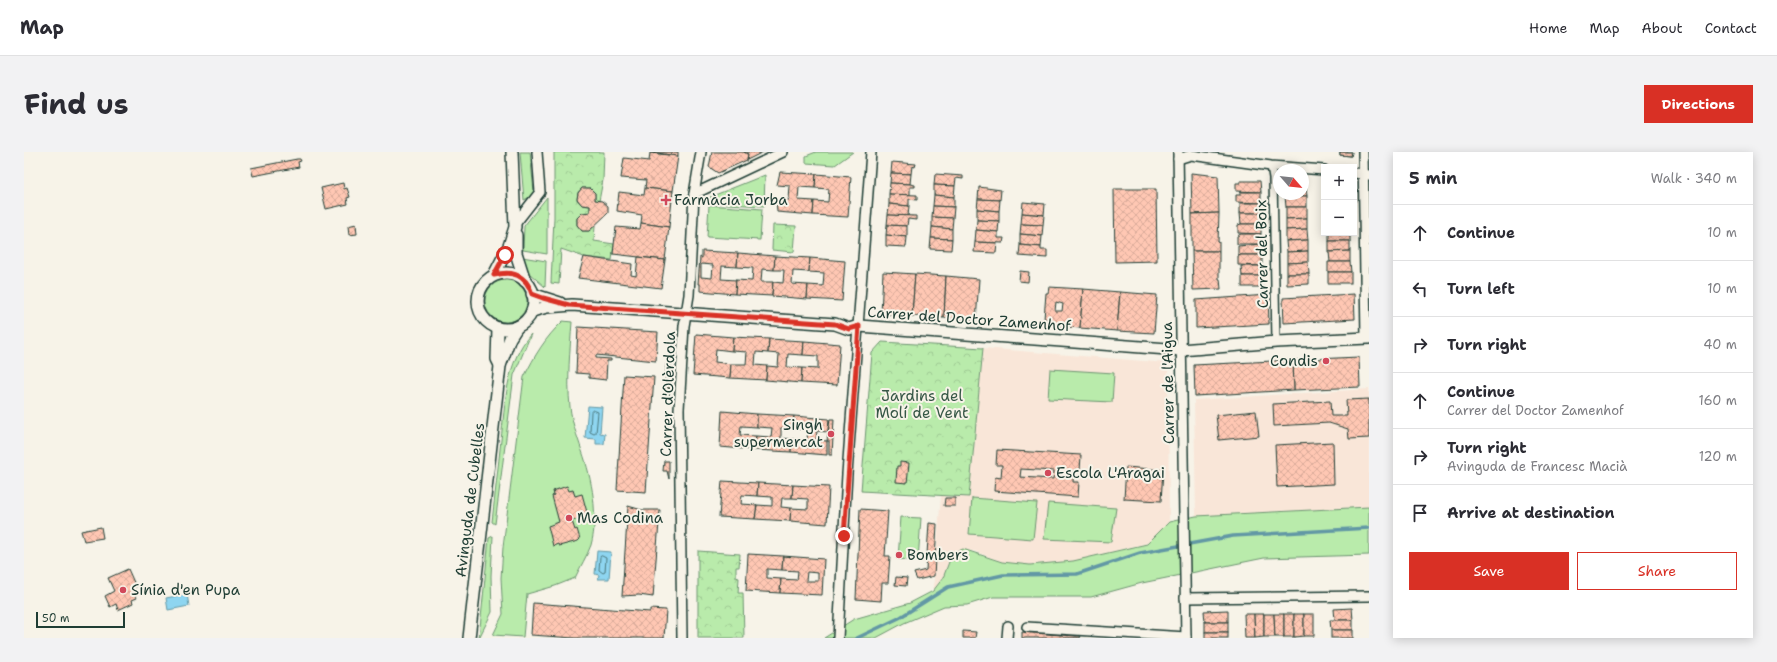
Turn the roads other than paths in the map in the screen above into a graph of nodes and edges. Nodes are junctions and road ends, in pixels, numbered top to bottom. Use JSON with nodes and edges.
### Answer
{"nodes":[{"id":1,"x":512,"y":152,"type":"edge"},
{"id":2,"x":538,"y":152,"type":"edge"},
{"id":3,"x":701,"y":152,"type":"edge"},
{"id":4,"x":783,"y":152,"type":"edge"},
{"id":5,"x":871,"y":152,"type":"edge"},
{"id":6,"x":1362,"y":152,"type":"edge"},
{"id":7,"x":1178,"y":156,"type":"edge"},
{"id":8,"x":1271,"y":166,"type":"junction"},
{"id":9,"x":1321,"y":170,"type":"edge"},
{"id":10,"x":1362,"y":174,"type":"edge"},
{"id":11,"x":694,"y":194,"type":"junction"},
{"id":12,"x":514,"y":226,"type":"junction"},
{"id":13,"x":494,"y":275,"type":"junction"},
{"id":14,"x":525,"y":281,"type":"junction"},
{"id":15,"x":532,"y":294,"type":"junction"},
{"id":16,"x":569,"y":305,"type":"junction"},
{"id":17,"x":532,"y":311,"type":"junction"},
{"id":18,"x":686,"y":313,"type":"junction"},
{"id":19,"x":859,"y":326,"type":"junction"},
{"id":20,"x":517,"y":327,"type":"junction"},
{"id":21,"x":498,"y":329,"type":"junction"},
{"id":22,"x":1368,"y":338,"type":"edge"},
{"id":23,"x":1276,"y":342,"type":"junction"},
{"id":24,"x":1181,"y":350,"type":"junction"},
{"id":25,"x":500,"y":366,"type":"junction"},
{"id":26,"x":1369,"y":596,"type":"edge"},
{"id":27,"x":1185,"y":598,"type":"junction"},
{"id":28,"x":1008,"y":626,"type":"dead end"},
{"id":29,"x":1027,"y":627,"type":"dead end"},
{"id":30,"x":1088,"y":634,"type":"edge"},
{"id":31,"x":1186,"y":637,"type":"edge"},
{"id":32,"x":469,"y":638,"type":"edge"},
{"id":33,"x":682,"y":638,"type":"edge"},
{"id":34,"x":838,"y":638,"type":"edge"},
{"id":35,"x":1007,"y":638,"type":"edge"}],
"edges":[{"from":1,"to":12,"type":"street"},
{"from":2,"to":12,"type":"street"},
{"from":3,"to":11,"type":"street","name":"Carrer d'Olèrdola"},
{"from":4,"to":11,"type":"street"},
{"from":5,"to":19,"type":"street"},
{"from":6,"to":10,"type":"street"},
{"from":7,"to":8,"type":"street"},
{"from":7,"to":24,"type":"street","name":"Carrer de l'Aigua"},
{"from":8,"to":9,"type":"street"},
{"from":8,"to":23,"type":"street","name":"Carrer del Boix"},
{"from":10,"to":22,"type":"street"},
{"from":11,"to":18,"type":"street","name":"Carrer d'Olèrdola"},
{"from":12,"to":13,"type":"street"},
{"from":12,"to":14,"type":"street"},
{"from":13,"to":14,"type":"street"},
{"from":13,"to":21,"type":"street"},
{"from":14,"to":15,"type":"street"},
{"from":15,"to":16,"type":"street"},
{"from":15,"to":17,"type":"street"},
{"from":16,"to":17,"type":"street"},
{"from":16,"to":18,"type":"street","name":"Carrer del Doctor Zamenhof"},
{"from":17,"to":20,"type":"street"},
{"from":18,"to":19,"type":"street","name":"Carrer del Doctor Zamenhof"},
{"from":18,"to":33,"type":"street","name":"Carrer d'Olèrdola"},
{"from":19,"to":24,"type":"street","name":"Carrer del Doctor Zamenhof"},
{"from":19,"to":34,"type":"street"},
{"from":20,"to":21,"type":"street"},
{"from":20,"to":25,"type":"street"},
{"from":21,"to":25,"type":"street"},
{"from":22,"to":23,"type":"street","name":"Carrer del Doctor Zamenhof"},
{"from":23,"to":24,"type":"street","name":"Carrer del Doctor Zamenhof"},
{"from":24,"to":27,"type":"street","name":"Carrer de l'Aigua"},
{"from":25,"to":32,"type":"street","name":"Avinguda de Cubelles"},
{"from":26,"to":27,"type":"street"},
{"from":27,"to":31,"type":"street","name":"Carrer de l'Aigua"},
{"from":28,"to":35,"type":"street"},
{"from":29,"to":30,"type":"street"},
{"from":30,"to":31,"type":"street"}]}
